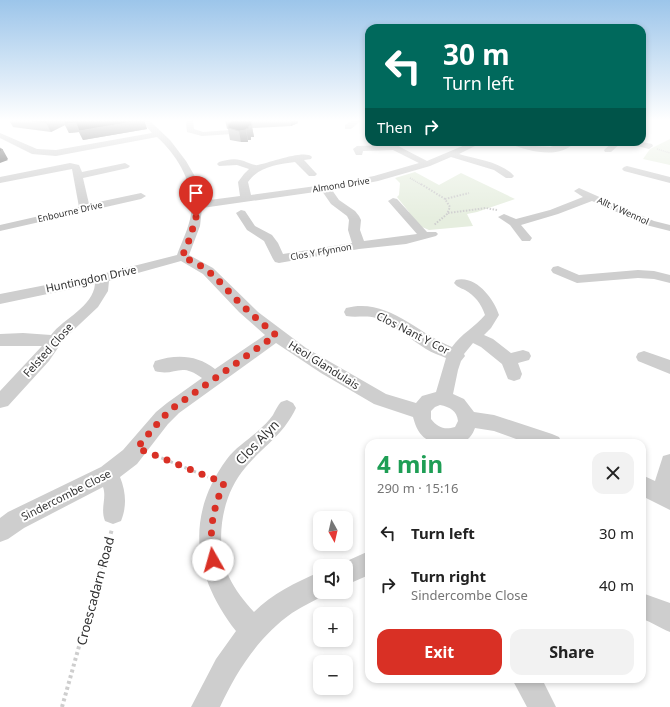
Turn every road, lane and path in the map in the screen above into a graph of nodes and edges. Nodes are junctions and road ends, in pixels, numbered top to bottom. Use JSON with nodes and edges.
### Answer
{"nodes":[{"id":1,"x":49,"y":153,"type":"joint"},
{"id":2,"x":63,"y":153,"type":"edge"},
{"id":3,"x":175,"y":153,"type":"edge"},
{"id":4,"x":409,"y":153,"type":"edge"},
{"id":5,"x":450,"y":154,"type":"joint"},
{"id":6,"x":308,"y":157,"type":"dead end"},
{"id":7,"x":297,"y":159,"type":"junction"},
{"id":8,"x":222,"y":164,"type":"dead end"},
{"id":9,"x":427,"y":164,"type":"junction"},
{"id":10,"x":125,"y":166,"type":"dead end"},
{"id":11,"x":257,"y":169,"type":"junction"},
{"id":12,"x":627,"y":169,"type":"dead end"},
{"id":13,"x":42,"y":171,"type":"junction"},
{"id":14,"x":399,"y":172,"type":"junction"},
{"id":15,"x":312,"y":174,"type":"dead end"},
{"id":16,"x":79,"y":176,"type":"junction"},
{"id":17,"x":509,"y":176,"type":"dead end"},
{"id":18,"x":0,"y":180,"type":"edge"},
{"id":19,"x":670,"y":180,"type":"edge"},
{"id":20,"x":325,"y":188,"type":"junction"},
{"id":21,"x":579,"y":191,"type":"dead end"},
{"id":22,"x":469,"y":193,"type":"dead end"},
{"id":23,"x":141,"y":196,"type":"dead end"},
{"id":24,"x":592,"y":197,"type":"junction"},
{"id":25,"x":246,"y":198,"type":"junction"},
{"id":26,"x":445,"y":199,"type":"junction"},
{"id":27,"x":393,"y":201,"type":"dead end"},
{"id":28,"x":197,"y":206,"type":"junction"},
{"id":29,"x":85,"y":209,"type":"junction"},
{"id":30,"x":241,"y":213,"type":"dead end"},
{"id":31,"x":448,"y":213,"type":"junction"},
{"id":32,"x":504,"y":217,"type":"joint"},
{"id":33,"x":514,"y":223,"type":"junction"},
{"id":34,"x":0,"y":228,"type":"edge"},
{"id":35,"x":670,"y":228,"type":"edge"},
{"id":36,"x":428,"y":234,"type":"junction"},
{"id":37,"x":526,"y":238,"type":"dead end"},
{"id":38,"x":359,"y":245,"type":"junction"},
{"id":39,"x":182,"y":257,"type":"junction"},
{"id":40,"x":558,"y":270,"type":"dead end"},
{"id":41,"x":102,"y":278,"type":"junction"},
{"id":42,"x":670,"y":279,"type":"edge"},
{"id":43,"x":472,"y":284,"type":"dead end"},
{"id":44,"x":0,"y":299,"type":"edge"},
{"id":45,"x":351,"y":312,"type":"dead end"},
{"id":46,"x":276,"y":335,"type":"junction"},
{"id":47,"x":473,"y":336,"type":"junction"},
{"id":48,"x":0,"y":340,"type":"edge"},
{"id":49,"x":54,"y":341,"type":"junction"},
{"id":50,"x":457,"y":356,"type":"junction"},
{"id":51,"x":644,"y":357,"type":"dead end"},
{"id":52,"x":669,"y":363,"type":"edge"},
{"id":53,"x":515,"y":364,"type":"dead end"},
{"id":54,"x":161,"y":366,"type":"dead end"},
{"id":55,"x":214,"y":378,"type":"junction"},
{"id":56,"x":444,"y":398,"type":"junction"},
{"id":57,"x":2,"y":401,"type":"dead end"},
{"id":58,"x":287,"y":408,"type":"dead end"},
{"id":59,"x":421,"y":412,"type":"junction"},
{"id":60,"x":468,"y":419,"type":"junction"},
{"id":61,"x":442,"y":439,"type":"edge"},
{"id":62,"x":450,"y":439,"type":"edge"},
{"id":63,"x":540,"y":439,"type":"edge"},
{"id":64,"x":137,"y":448,"type":"junction"},
{"id":65,"x":670,"y":462,"type":"edge"},
{"id":66,"x":108,"y":474,"type":"junction"},
{"id":67,"x":224,"y":483,"type":"junction"},
{"id":68,"x":646,"y":487,"type":"edge"},
{"id":69,"x":667,"y":498,"type":"edge"},
{"id":70,"x":114,"y":513,"type":"joint"},
{"id":71,"x":0,"y":531,"type":"edge"},
{"id":72,"x":365,"y":565,"type":"edge"},
{"id":73,"x":353,"y":570,"type":"edge"},
{"id":74,"x":313,"y":586,"type":"edge"},
{"id":75,"x":646,"y":607,"type":"edge"},
{"id":76,"x":670,"y":619,"type":"edge"},
{"id":77,"x":252,"y":630,"type":"junction"},
{"id":78,"x":529,"y":683,"type":"edge"},
{"id":79,"x":62,"y":707,"type":"edge"},
{"id":80,"x":205,"y":707,"type":"edge"},
{"id":81,"x":542,"y":707,"type":"edge"}],
"edges":[{"from":1,"to":2,"type":"street"},
{"from":1,"to":13,"type":"street"},
{"from":3,"to":28,"type":"street"},
{"from":4,"to":9,"type":"street"},
{"from":5,"to":9,"type":"street","name":"Almond Drive"},
{"from":5,"to":17,"type":"street"},
{"from":6,"to":7,"type":"street"},
{"from":7,"to":11,"type":"street"},
{"from":7,"to":15,"type":"street"},
{"from":8,"to":11,"type":"street"},
{"from":9,"to":14,"type":"street","name":"Almond Drive"},
{"from":10,"to":16,"type":"street"},
{"from":11,"to":25,"type":"street"},
{"from":12,"to":19,"type":"street"},
{"from":13,"to":16,"type":"street"},
{"from":13,"to":18,"type":"street"},
{"from":14,"to":20,"type":"street","name":"Almond Drive"},
{"from":14,"to":26,"type":"path"},
{"from":16,"to":29,"type":"street"},
{"from":20,"to":25,"type":"street","name":"Almond Drive"},
{"from":20,"to":38,"type":"street","name":"Clos Y Ffynnon"},
{"from":21,"to":24,"type":"street","name":"Allt Y Wennol"},
{"from":22,"to":26,"type":"path"},
{"from":23,"to":29,"type":"street","name":"Enbourne Drive"},
{"from":24,"to":33,"type":"street"},
{"from":24,"to":35,"type":"street","name":"Allt Y Wennol"},
{"from":25,"to":28,"type":"street","name":"Almond Drive"},
{"from":26,"to":31,"type":"path"},
{"from":27,"to":36,"type":"street"},
{"from":28,"to":39,"type":"street"},
{"from":29,"to":34,"type":"street","name":"Enbourne Drive"},
{"from":30,"to":38,"type":"street","name":"Clos Y Ffynnon"},
{"from":31,"to":32,"type":"path"},
{"from":31,"to":36,"type":"path"},
{"from":32,"to":33,"type":"street"},
{"from":33,"to":37,"type":"street"},
{"from":36,"to":38,"type":"street","name":"Clos Y Ffynnon"},
{"from":39,"to":41,"type":"street","name":"Huntingdon Drive"},
{"from":39,"to":46,"type":"street","name":"Heol Glandulais"},
{"from":40,"to":42,"type":"street"},
{"from":41,"to":44,"type":"street","name":"Huntingdon Drive"},
{"from":41,"to":49,"type":"street","name":"Felsted Close"},
{"from":43,"to":47,"type":"street","name":"Clos Nant Y Cor"},
{"from":45,"to":50,"type":"street","name":"Clos Nant Y Cor"},
{"from":46,"to":55,"type":"street","name":"Sindercombe Close"},
{"from":46,"to":59,"type":"street","name":"Heol Glandulais"},
{"from":47,"to":50,"type":"street","name":"Clos Nant Y Cor"},
{"from":47,"to":53,"type":"street"},
{"from":48,"to":49,"type":"street"},
{"from":49,"to":57,"type":"street","name":"Felsted Close"},
{"from":50,"to":56,"type":"street","name":"Clos Nant Y Cor"},
{"from":51,"to":52,"type":"street"},
{"from":54,"to":55,"type":"street"},
{"from":55,"to":64,"type":"street","name":"Sindercombe Close"},
{"from":56,"to":59,"type":"street"},
{"from":56,"to":60,"type":"street"},
{"from":58,"to":67,"type":"street","name":"Clos Alyn"},
{"from":59,"to":61,"type":"street"},
{"from":60,"to":62,"type":"street"},
{"from":60,"to":63,"type":"street"},
{"from":64,"to":66,"type":"street","name":"Sindercombe Close"},
{"from":64,"to":67,"type":"path"},
{"from":65,"to":69,"type":"street"},
{"from":66,"to":70,"type":"street"},
{"from":66,"to":71,"type":"street","name":"Sindercombe Close"},
{"from":67,"to":77,"type":"street","name":"Clos Alyn"},
{"from":68,"to":69,"type":"street"},
{"from":70,"to":79,"type":"path","name":"Croescadarn Road"},
{"from":72,"to":73,"type":"street"},
{"from":74,"to":77,"type":"street"},
{"from":75,"to":76,"type":"street"},
{"from":77,"to":80,"type":"street"},
{"from":78,"to":81,"type":"street"}]}
